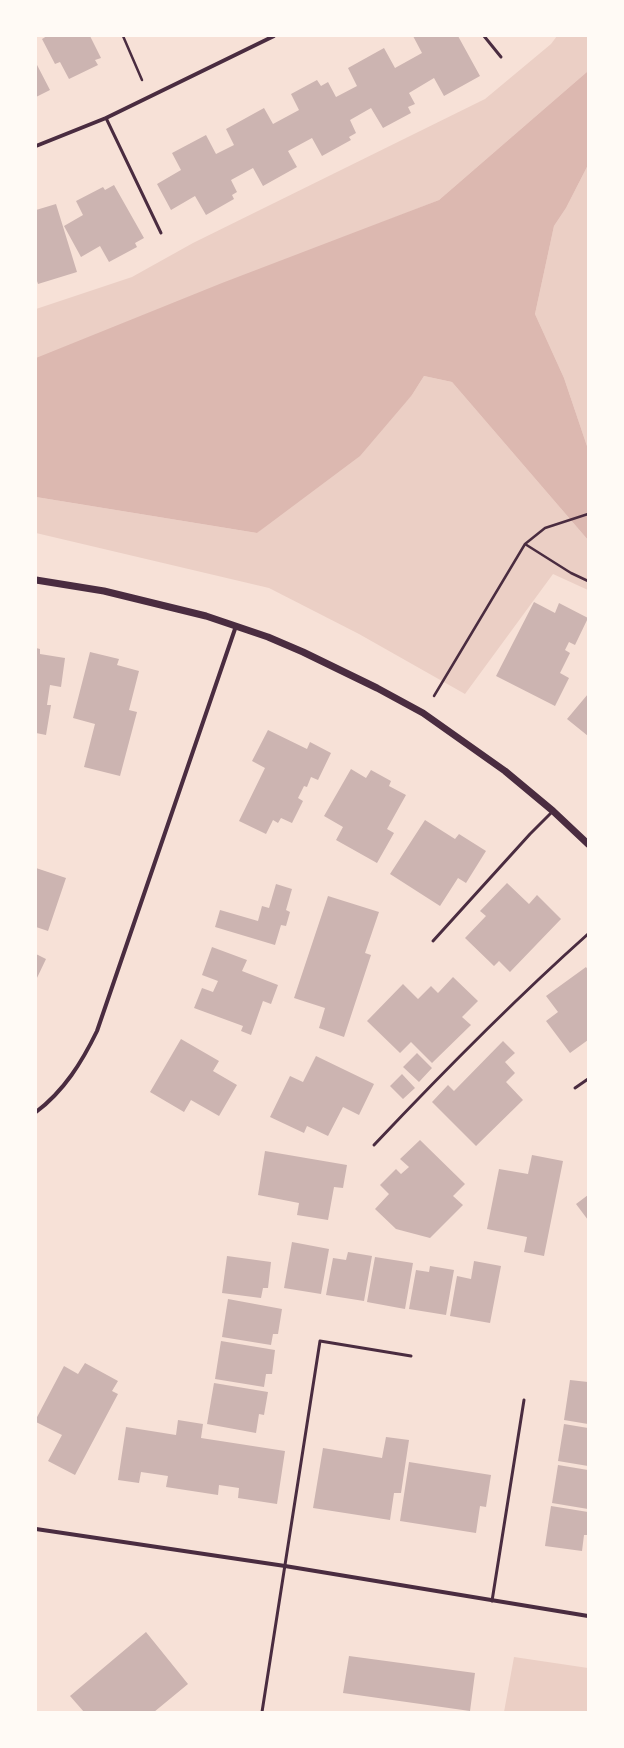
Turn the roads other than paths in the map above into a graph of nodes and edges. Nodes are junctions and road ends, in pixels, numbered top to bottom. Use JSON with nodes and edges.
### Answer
{"nodes":[{"id":1,"x":274,"y":36,"type":"edge"},
{"id":2,"x":484,"y":36,"type":"edge"},
{"id":3,"x":501,"y":57,"type":"dead end"},
{"id":4,"x":106,"y":118,"type":"junction"},
{"id":5,"x":36,"y":146,"type":"edge"},
{"id":6,"x":161,"y":233,"type":"dead end"},
{"id":7,"x":36,"y":580,"type":"edge"},
{"id":8,"x":236,"y":626,"type":"junction"},
{"id":9,"x":553,"y":811,"type":"junction"},
{"id":10,"x":588,"y":844,"type":"edge"},
{"id":11,"x":588,"y":934,"type":"edge"},
{"id":12,"x":433,"y":941,"type":"dead end"},
{"id":13,"x":588,"y":1079,"type":"edge"},
{"id":14,"x":575,"y":1088,"type":"dead end"},
{"id":15,"x":36,"y":1112,"type":"edge"},
{"id":16,"x":374,"y":1145,"type":"dead end"},
{"id":17,"x":411,"y":1356,"type":"dead end"},
{"id":18,"x":524,"y":1400,"type":"dead end"},
{"id":19,"x":36,"y":1529,"type":"edge"},
{"id":20,"x":285,"y":1566,"type":"junction"},
{"id":21,"x":492,"y":1601,"type":"junction"},
{"id":22,"x":588,"y":1616,"type":"edge"},
{"id":23,"x":262,"y":1712,"type":"edge"}],
"edges":[{"from":1,"to":4,"type":"street"},
{"from":2,"to":3,"type":"lane"},
{"from":4,"to":5,"type":"street"},
{"from":4,"to":6,"type":"lane"},
{"from":7,"to":8,"type":"street"},
{"from":8,"to":9,"type":"street"},
{"from":8,"to":15,"type":"street"},
{"from":9,"to":10,"type":"street"},
{"from":9,"to":12,"type":"lane"},
{"from":11,"to":16,"type":"lane"},
{"from":13,"to":14,"type":"lane"},
{"from":17,"to":20,"type":"lane"},
{"from":18,"to":21,"type":"lane"},
{"from":19,"to":20,"type":"street"},
{"from":20,"to":21,"type":"street"},
{"from":20,"to":23,"type":"lane"},
{"from":21,"to":22,"type":"street"}]}
